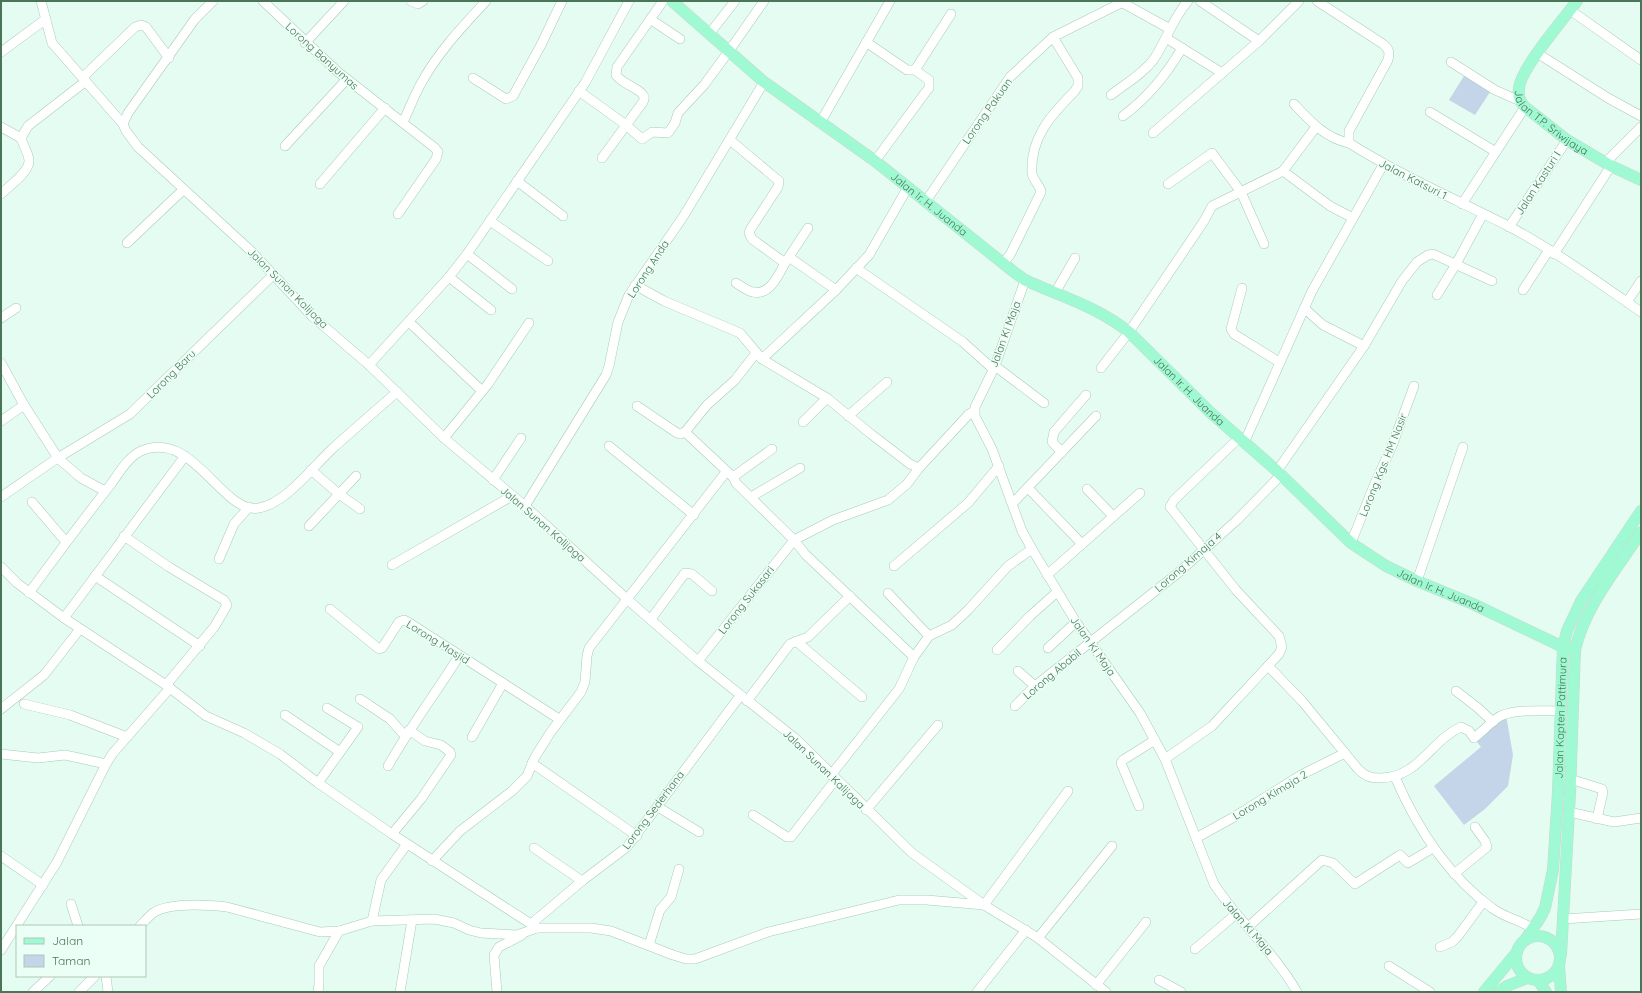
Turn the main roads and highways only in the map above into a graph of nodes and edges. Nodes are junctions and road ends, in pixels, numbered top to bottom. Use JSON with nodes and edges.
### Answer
{"nodes":[{"id":1,"x":678,"y":3,"type":"edge"},
{"id":2,"x":1573,"y":4,"type":"edge"},
{"id":3,"x":1641,"y":180,"type":"edge"},
{"id":4,"x":1641,"y":511,"type":"edge"},
{"id":5,"x":1641,"y":532,"type":"edge"},
{"id":6,"x":1563,"y":646,"type":"junction"},
{"id":7,"x":1575,"y":650,"type":"junction"},
{"id":8,"x":1558,"y":792,"type":"junction"},
{"id":9,"x":1570,"y":793,"type":"junction"},
{"id":10,"x":1525,"y":940,"type":"junction"},
{"id":11,"x":1517,"y":952,"type":"junction"},
{"id":12,"x":1560,"y":961,"type":"junction"},
{"id":13,"x":1533,"y":979,"type":"junction"},
{"id":14,"x":1484,"y":992,"type":"edge"},
{"id":15,"x":1499,"y":992,"type":"edge"},
{"id":16,"x":1546,"y":992,"type":"edge"},
{"id":17,"x":1561,"y":992,"type":"edge"}],
"edges":[{"from":1,"to":6,"type":"main road","name":"Jalan Ir. H. Juanda"},
{"from":2,"to":3,"type":"main road","name":"Jalan T.P. Sriwijaya"},
{"from":4,"to":6,"type":"main road","name":"Jalan Kapten Pattimura"},
{"from":5,"to":7,"type":"main road","name":"Jalan Kapten Pattimura"},
{"from":6,"to":7,"type":"main road","name":"Jalan Ir. H. Juanda"},
{"from":6,"to":8,"type":"main road","name":"Jalan Kapten Pattimura"},
{"from":7,"to":9,"type":"main road","name":"Jalan Kapten Pattimura"},
{"from":8,"to":9,"type":"main road"},
{"from":8,"to":10,"type":"main road","name":"Jalan Kapten Pattimura"},
{"from":9,"to":12,"type":"main road","name":"Jalan Kapten Pattimura"},
{"from":10,"to":11,"type":"main road"},
{"from":10,"to":12,"type":"main road"},
{"from":11,"to":13,"type":"main road"},
{"from":11,"to":14,"type":"main road"},
{"from":12,"to":13,"type":"main road"},
{"from":12,"to":17,"type":"main road","name":"Jalan Kapten Pattimura"},
{"from":13,"to":15,"type":"main road"},
{"from":13,"to":16,"type":"main road"}]}
